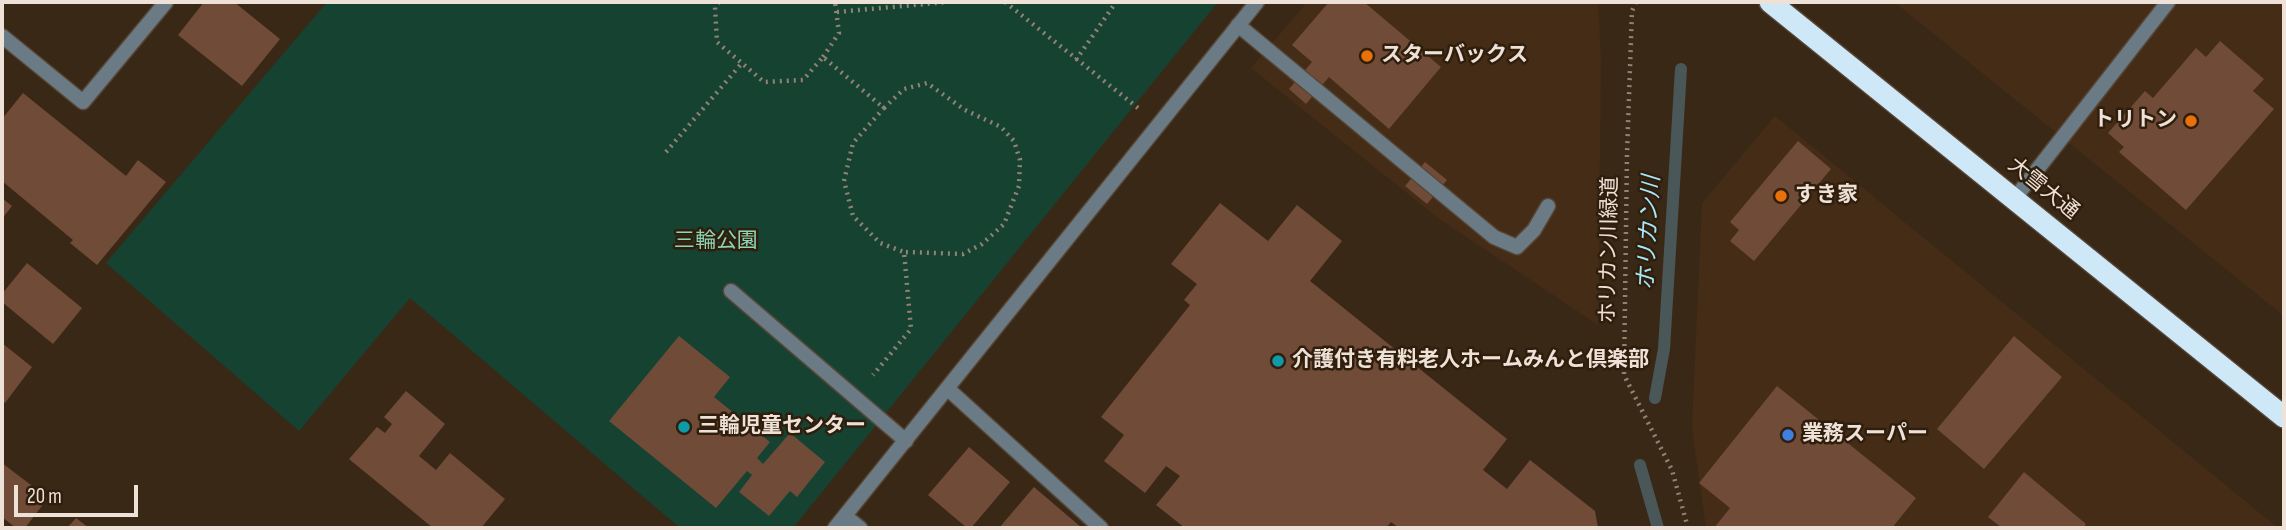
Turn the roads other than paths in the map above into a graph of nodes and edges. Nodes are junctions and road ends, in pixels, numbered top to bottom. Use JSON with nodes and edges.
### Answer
{"nodes":[{"id":1,"x":166,"y":2,"type":"edge"},
{"id":2,"x":1257,"y":2,"type":"edge"},
{"id":3,"x":1770,"y":2,"type":"edge"},
{"id":4,"x":2168,"y":2,"type":"edge"},
{"id":5,"x":1238,"y":24,"type":"junction"},
{"id":6,"x":2,"y":36,"type":"edge"},
{"id":7,"x":2015,"y":198,"type":"junction"},
{"id":8,"x":1548,"y":206,"type":"dead end"},
{"id":9,"x":731,"y":291,"type":"dead end"},
{"id":10,"x":948,"y":389,"type":"junction"},
{"id":11,"x":2284,"y":417,"type":"edge"},
{"id":12,"x":906,"y":441,"type":"junction"},
{"id":13,"x":845,"y":516,"type":"junction"},
{"id":14,"x":835,"y":528,"type":"edge"},
{"id":15,"x":860,"y":528,"type":"edge"},
{"id":16,"x":1101,"y":528,"type":"edge"}],
"edges":[{"from":1,"to":6,"type":"street"},
{"from":2,"to":5,"type":"street"},
{"from":3,"to":7,"type":"highway","name":"大雪大通"},
{"from":4,"to":7,"type":"street"},
{"from":5,"to":8,"type":"street"},
{"from":5,"to":10,"type":"street"},
{"from":7,"to":11,"type":"highway","name":"大雪大通"},
{"from":9,"to":12,"type":"street"},
{"from":10,"to":12,"type":"street"},
{"from":10,"to":16,"type":"street"},
{"from":12,"to":13,"type":"street"},
{"from":13,"to":14,"type":"street"},
{"from":13,"to":15,"type":"street"}]}
